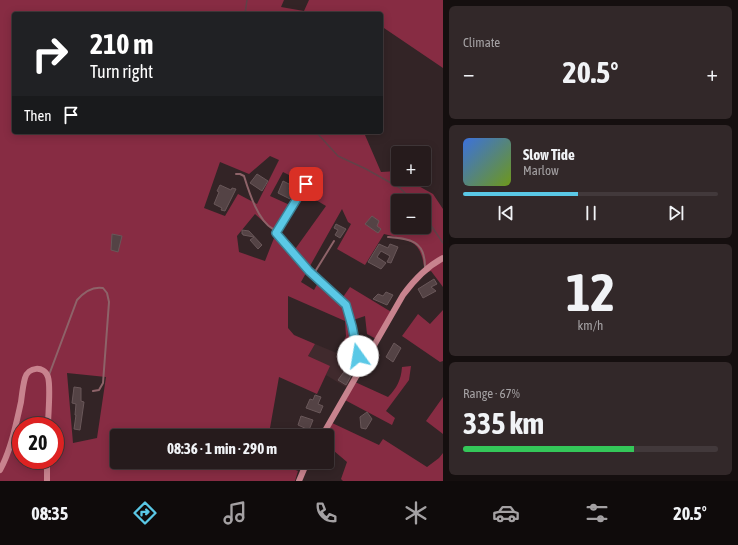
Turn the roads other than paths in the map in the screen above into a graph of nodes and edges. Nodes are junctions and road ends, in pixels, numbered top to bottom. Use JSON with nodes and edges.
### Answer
{"nodes":[{"id":1,"x":236,"y":174,"type":"dead end"},
{"id":2,"x":306,"y":184,"type":"dead end"},
{"id":3,"x":276,"y":233,"type":"junction"},
{"id":4,"x":388,"y":238,"type":"dead end"},
{"id":5,"x":334,"y":241,"type":"dead end"},
{"id":6,"x":443,"y":258,"type":"edge"},
{"id":7,"x":425,"y":270,"type":"junction"},
{"id":8,"x":313,"y":275,"type":"junction"},
{"id":9,"x":360,"y":370,"type":"junction"},
{"id":10,"x":48,"y":378,"type":"junction"},
{"id":11,"x":93,"y":391,"type":"dead end"},
{"id":12,"x":48,"y":417,"type":"edge"},
{"id":13,"x":326,"y":429,"type":"edge"},
{"id":14,"x":47,"y":469,"type":"edge"},
{"id":15,"x":304,"y":469,"type":"edge"},
{"id":16,"x":0,"y":470,"type":"edge"},
{"id":17,"x":47,"y":481,"type":"edge"},
{"id":18,"x":299,"y":481,"type":"edge"}],
"edges":[{"from":1,"to":3,"type":"lane"},
{"from":2,"to":3,"type":"lane"},
{"from":3,"to":8,"type":"lane"},
{"from":4,"to":7,"type":"lane"},
{"from":5,"to":8,"type":"lane"},
{"from":6,"to":7,"type":"main road"},
{"from":7,"to":9,"type":"main road"},
{"from":8,"to":9,"type":"lane"},
{"from":9,"to":13,"type":"main road"},
{"from":10,"to":11,"type":"lane"},
{"from":10,"to":12,"type":"main road"},
{"from":10,"to":16,"type":"main road"},
{"from":14,"to":17,"type":"main road"},
{"from":15,"to":18,"type":"main road"}]}
